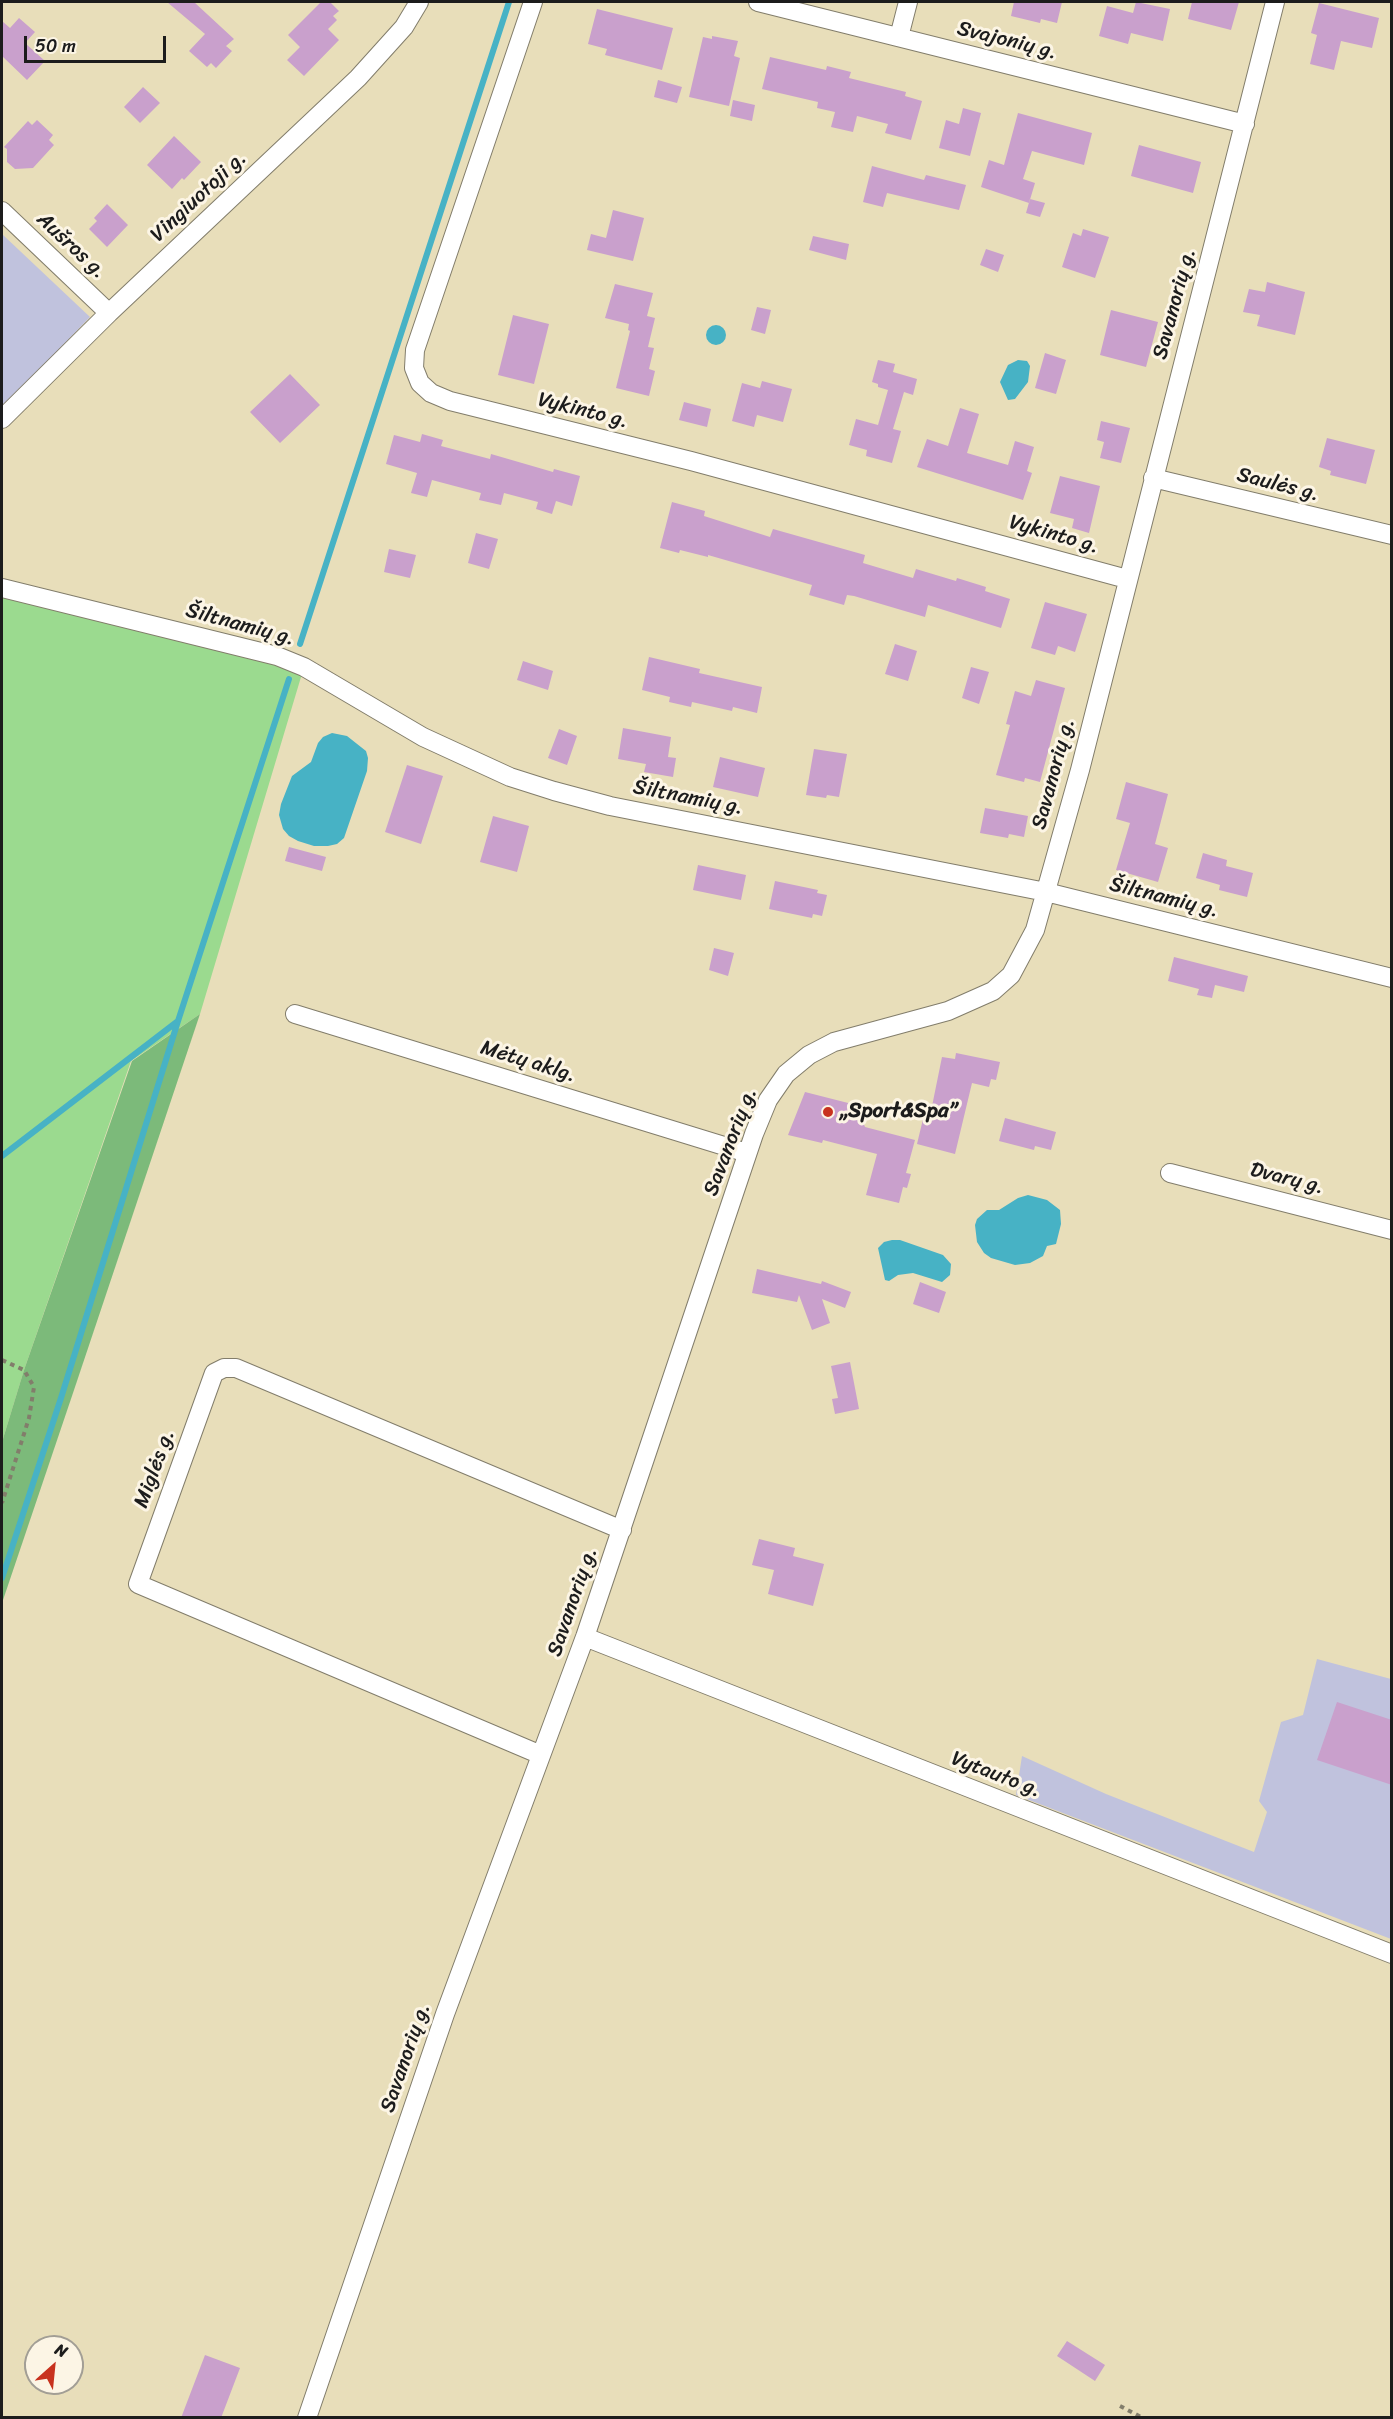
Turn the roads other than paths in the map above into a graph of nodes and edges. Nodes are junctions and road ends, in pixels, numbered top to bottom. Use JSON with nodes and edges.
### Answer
{"nodes":[{"id":1,"x":419,"y":2,"type":"edge"},
{"id":2,"x":533,"y":2,"type":"edge"},
{"id":3,"x":758,"y":2,"type":"edge"},
{"id":4,"x":908,"y":2,"type":"edge"},
{"id":5,"x":1275,"y":2,"type":"edge"},
{"id":6,"x":899,"y":37,"type":"junction"},
{"id":7,"x":1245,"y":124,"type":"junction"},
{"id":8,"x":2,"y":211,"type":"edge"},
{"id":9,"x":110,"y":313,"type":"junction"},
{"id":10,"x":2,"y":418,"type":"edge"},
{"id":11,"x":1153,"y":478,"type":"junction"},
{"id":12,"x":1392,"y":536,"type":"edge"},
{"id":13,"x":1128,"y":579,"type":"junction"},
{"id":14,"x":2,"y":588,"type":"edge"},
{"id":15,"x":1046,"y":892,"type":"junction"},
{"id":16,"x":1392,"y":978,"type":"edge"},
{"id":17,"x":295,"y":1014,"type":"dead end"},
{"id":18,"x":747,"y":1153,"type":"junction"},
{"id":19,"x":1170,"y":1173,"type":"dead end"},
{"id":20,"x":1392,"y":1230,"type":"edge"},
{"id":21,"x":622,"y":1530,"type":"junction"},
{"id":22,"x":585,"y":1637,"type":"junction"},
{"id":23,"x":541,"y":1755,"type":"junction"},
{"id":24,"x":1392,"y":1954,"type":"edge"},
{"id":25,"x":307,"y":2418,"type":"edge"}],
"edges":[{"from":1,"to":9,"type":"street","name":"Vingiuotoji g."},
{"from":2,"to":13,"type":"street","name":"Vykinto g."},
{"from":3,"to":6,"type":"street","name":"Svajonių g."},
{"from":4,"to":6,"type":"street"},
{"from":5,"to":7,"type":"street","name":"Savanorių g."},
{"from":6,"to":7,"type":"street","name":"Svajonių g."},
{"from":7,"to":11,"type":"street","name":"Savanorių g."},
{"from":8,"to":9,"type":"street","name":"Aušros g."},
{"from":9,"to":10,"type":"street","name":"Vingiuotoji g."},
{"from":11,"to":12,"type":"street","name":"Saulės g."},
{"from":11,"to":13,"type":"street","name":"Savanorių g."},
{"from":13,"to":15,"type":"street","name":"Savanorių g."},
{"from":14,"to":15,"type":"street","name":"Šiltnamių g."},
{"from":15,"to":16,"type":"street","name":"Šiltnamių g."},
{"from":15,"to":18,"type":"street","name":"Savanorių g."},
{"from":17,"to":18,"type":"street","name":"Mėtų aklg."},
{"from":18,"to":21,"type":"street","name":"Savanorių g."},
{"from":19,"to":20,"type":"street","name":"Dvarų g."},
{"from":21,"to":22,"type":"street","name":"Savanorių g."},
{"from":21,"to":23,"type":"street","name":"Miglės g."},
{"from":22,"to":23,"type":"street","name":"Savanorių g."},
{"from":22,"to":24,"type":"street","name":"Vytauto g."},
{"from":23,"to":25,"type":"street","name":"Savanorių g."}]}
